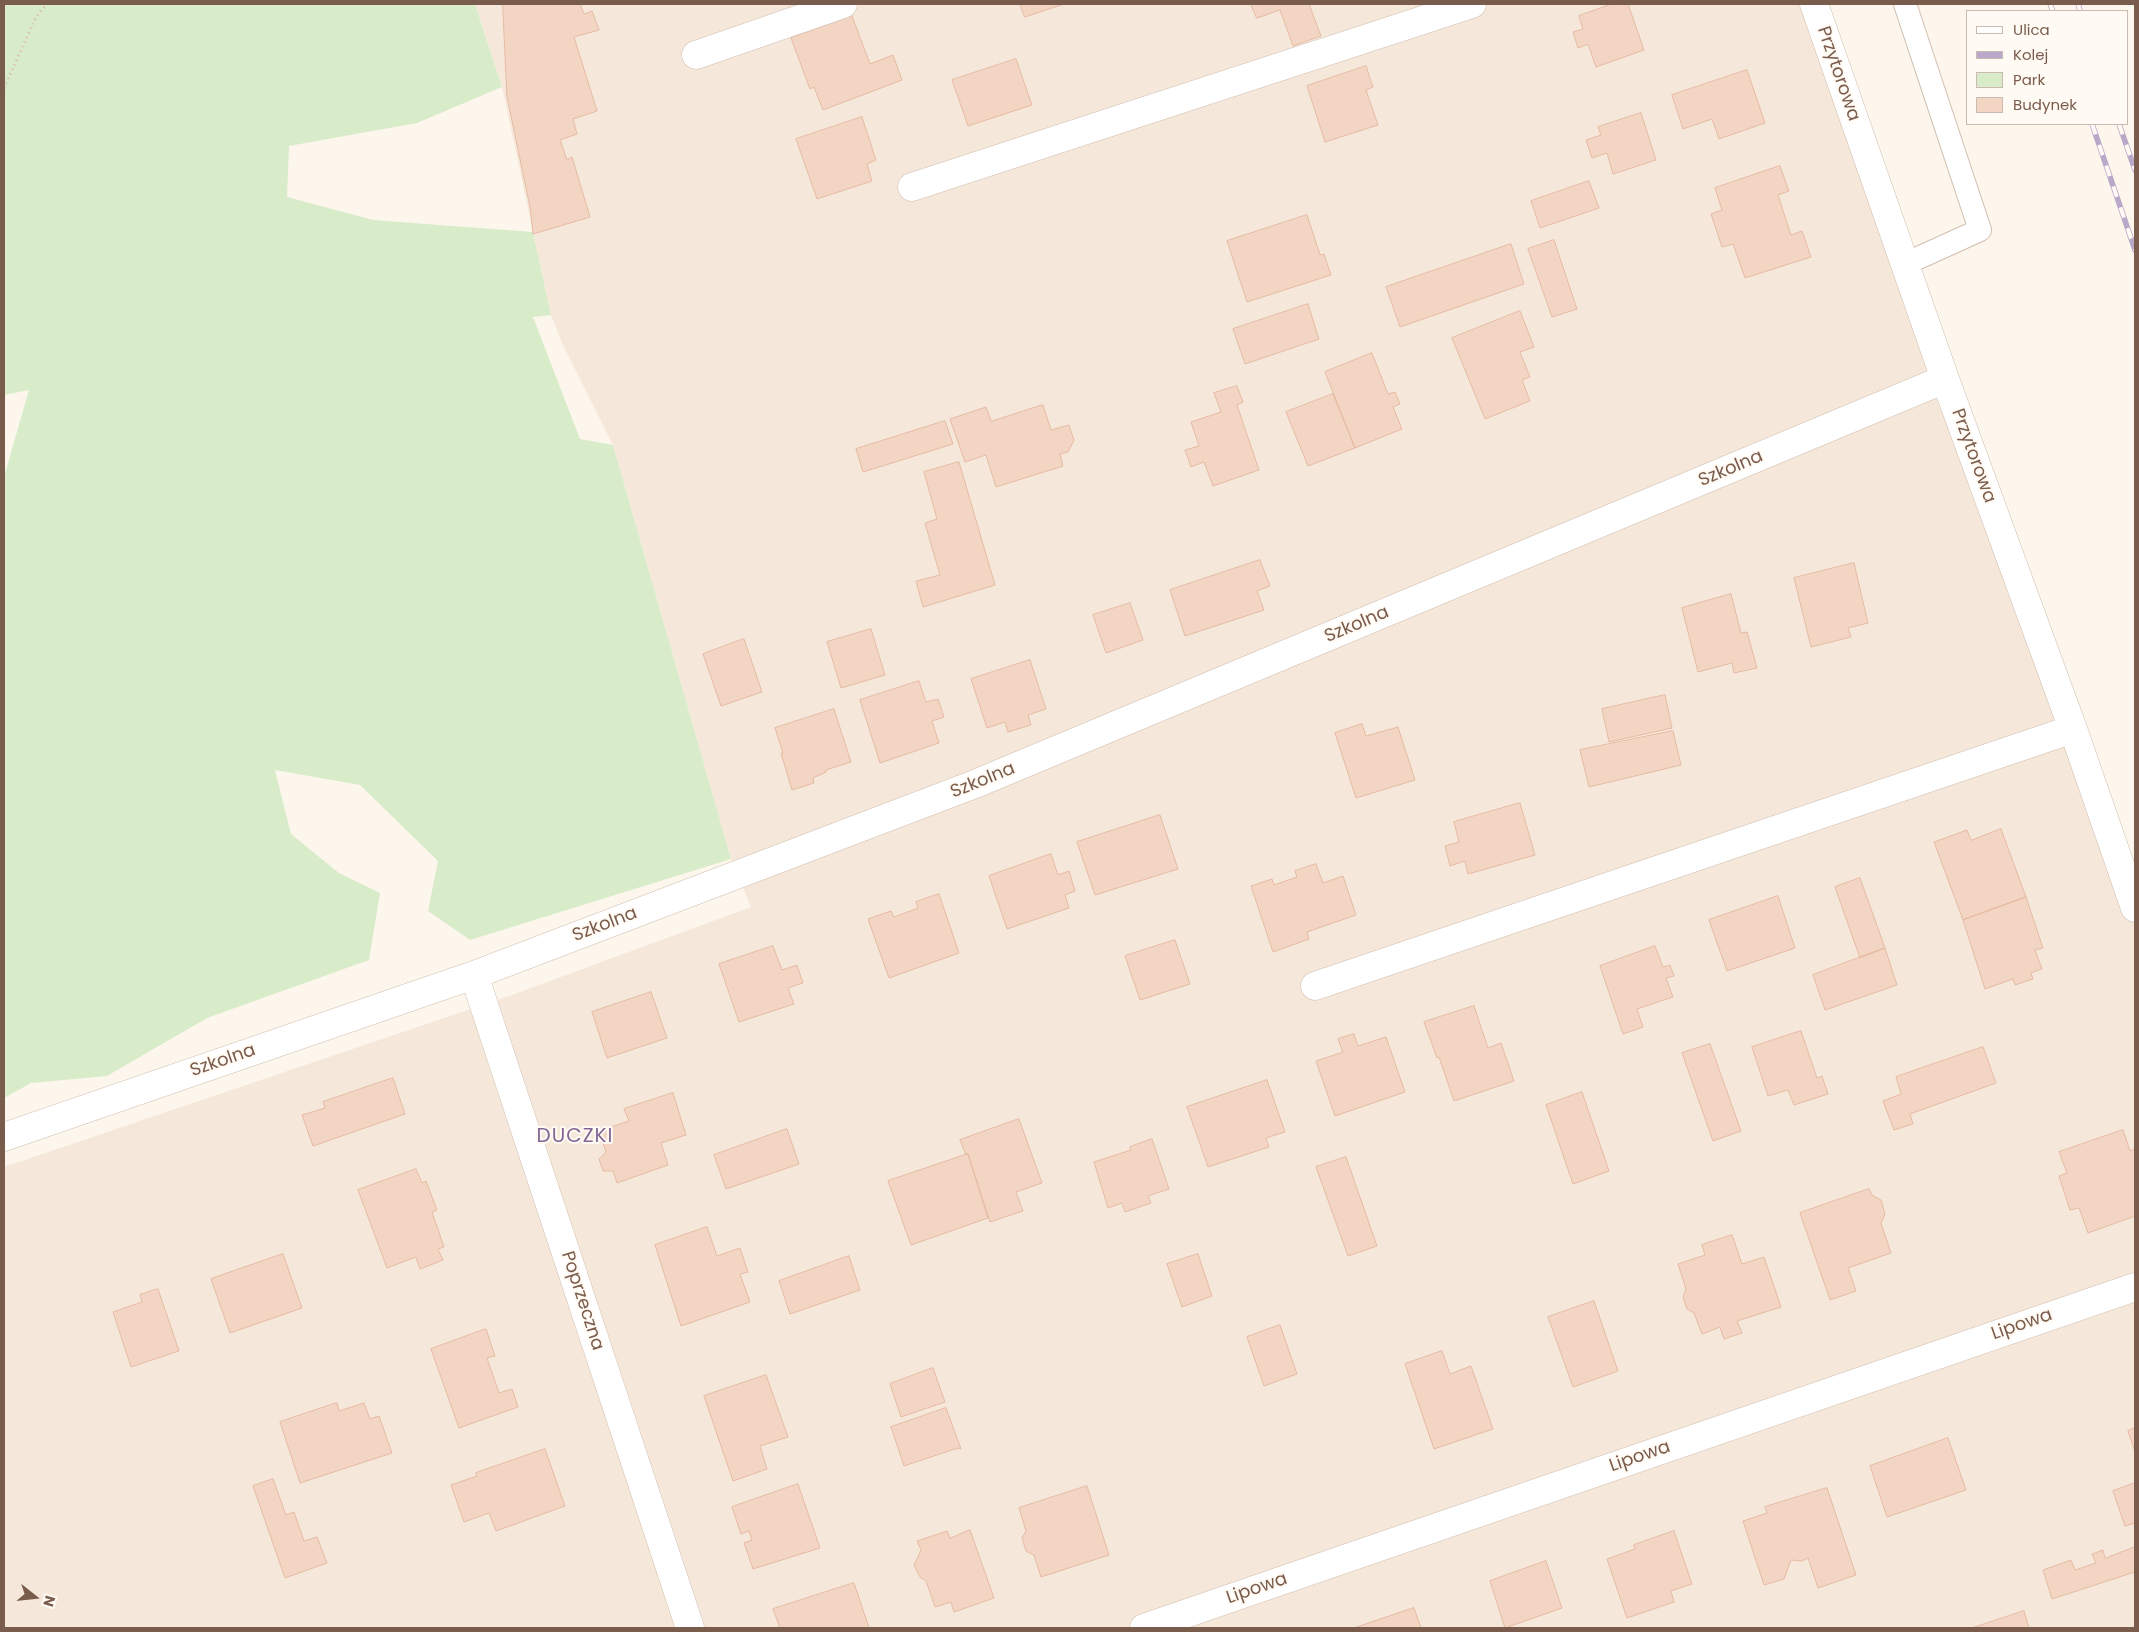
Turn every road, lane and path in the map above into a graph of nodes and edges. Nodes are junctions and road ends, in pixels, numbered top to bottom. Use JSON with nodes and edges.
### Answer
{"nodes":[{"id":1,"x":47,"y":4,"type":"edge"},
{"id":2,"x":844,"y":4,"type":"edge"},
{"id":3,"x":1472,"y":4,"type":"edge"},
{"id":4,"x":1814,"y":4,"type":"edge"},
{"id":5,"x":1905,"y":4,"type":"edge"},
{"id":6,"x":696,"y":55,"type":"dead end"},
{"id":7,"x":4,"y":88,"type":"edge"},
{"id":8,"x":912,"y":187,"type":"dead end"},
{"id":9,"x":1905,"y":264,"type":"junction"},
{"id":10,"x":1945,"y":379,"type":"junction"},
{"id":11,"x":2073,"y":728,"type":"junction"},
{"id":12,"x":2135,"y":908,"type":"edge"},
{"id":13,"x":474,"y":974,"type":"junction"},
{"id":14,"x":1316,"y":986,"type":"dead end"},
{"id":15,"x":4,"y":1137,"type":"edge"},
{"id":16,"x":2135,"y":1286,"type":"edge"},
{"id":17,"x":690,"y":1628,"type":"edge"},
{"id":18,"x":1144,"y":1628,"type":"edge"}],
"edges":[{"from":1,"to":7,"type":"path"},
{"from":2,"to":6,"type":"street"},
{"from":3,"to":8,"type":"street"},
{"from":4,"to":9,"type":"street","name":"Przytorowa"},
{"from":5,"to":9,"type":"lane"},
{"from":9,"to":10,"type":"street","name":"Przytorowa"},
{"from":10,"to":11,"type":"street","name":"Przytorowa"},
{"from":10,"to":13,"type":"street","name":"Szkolna"},
{"from":11,"to":12,"type":"street","name":"Przytorowa"},
{"from":11,"to":14,"type":"street"},
{"from":13,"to":15,"type":"street","name":"Szkolna"},
{"from":13,"to":17,"type":"street","name":"Poprzeczna"},
{"from":16,"to":18,"type":"street","name":"Lipowa"}]}
